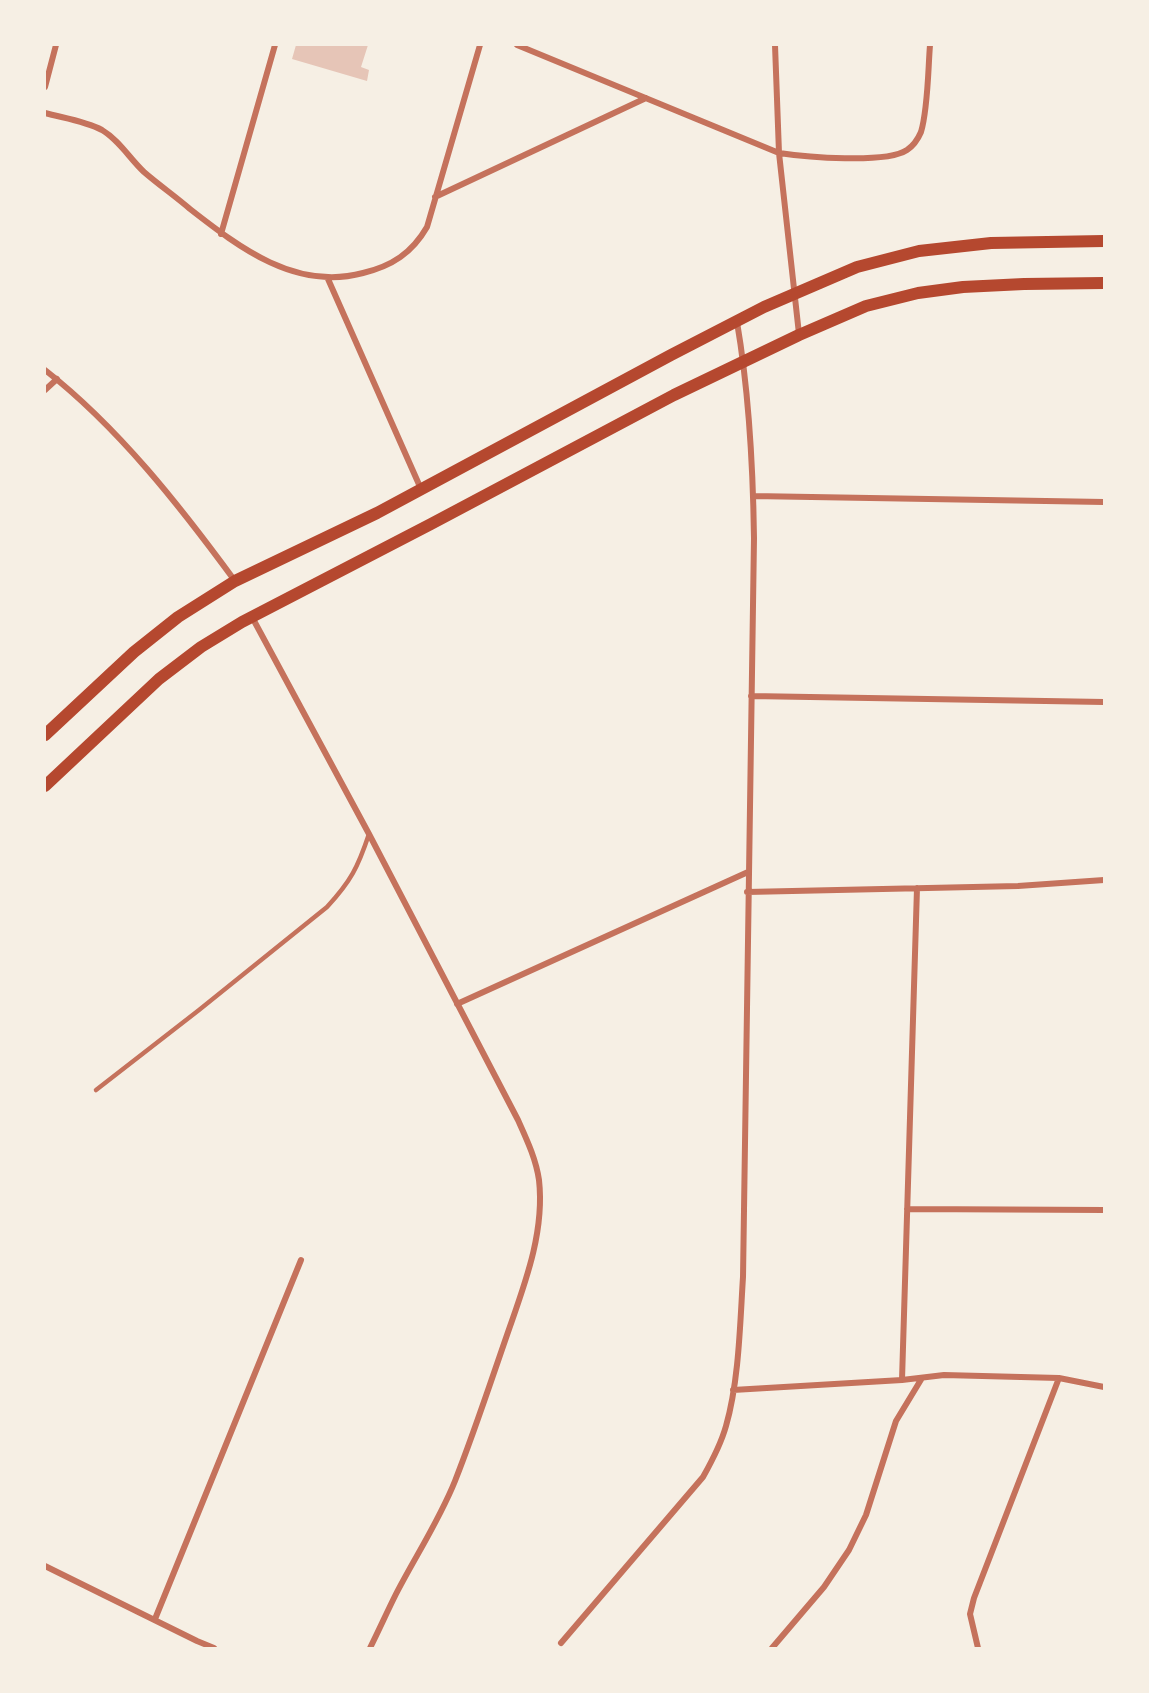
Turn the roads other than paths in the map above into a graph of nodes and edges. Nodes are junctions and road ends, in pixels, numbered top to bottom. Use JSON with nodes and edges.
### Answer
{"nodes":[{"id":1,"x":56,"y":45,"type":"edge"},
{"id":2,"x":274,"y":45,"type":"edge"},
{"id":3,"x":480,"y":45,"type":"edge"},
{"id":4,"x":517,"y":45,"type":"edge"},
{"id":5,"x":775,"y":45,"type":"edge"},
{"id":6,"x":930,"y":45,"type":"edge"},
{"id":7,"x":45,"y":87,"type":"edge"},
{"id":8,"x":646,"y":98,"type":"junction"},
{"id":9,"x":45,"y":113,"type":"edge"},
{"id":10,"x":779,"y":153,"type":"junction"},
{"id":11,"x":435,"y":197,"type":"junction"},
{"id":12,"x":221,"y":234,"type":"junction"},
{"id":13,"x":1104,"y":241,"type":"edge"},
{"id":14,"x":328,"y":279,"type":"junction"},
{"id":15,"x":1104,"y":283,"type":"edge"},
{"id":16,"x":795,"y":294,"type":"junction"},
{"id":17,"x":737,"y":321,"type":"junction"},
{"id":18,"x":799,"y":335,"type":"junction"},
{"id":19,"x":744,"y":361,"type":"junction"},
{"id":20,"x":45,"y":370,"type":"edge"},
{"id":21,"x":57,"y":379,"type":"junction"},
{"id":22,"x":45,"y":390,"type":"edge"},
{"id":23,"x":421,"y":489,"type":"junction"},
{"id":24,"x":753,"y":496,"type":"junction"},
{"id":25,"x":1104,"y":502,"type":"edge"},
{"id":26,"x":235,"y":581,"type":"junction"},
{"id":27,"x":252,"y":617,"type":"junction"},
{"id":28,"x":751,"y":696,"type":"junction"},
{"id":29,"x":1104,"y":702,"type":"edge"},
{"id":30,"x":45,"y":735,"type":"edge"},
{"id":31,"x":45,"y":786,"type":"edge"},
{"id":32,"x":369,"y":834,"type":"junction"},
{"id":33,"x":748,"y":872,"type":"junction"},
{"id":34,"x":1104,"y":880,"type":"edge"},
{"id":35,"x":917,"y":888,"type":"junction"},
{"id":36,"x":747,"y":892,"type":"junction"},
{"id":37,"x":457,"y":1004,"type":"junction"},
{"id":38,"x":96,"y":1090,"type":"dead end"},
{"id":39,"x":907,"y":1209,"type":"junction"},
{"id":40,"x":1104,"y":1210,"type":"edge"},
{"id":41,"x":301,"y":1260,"type":"dead end"},
{"id":42,"x":922,"y":1377,"type":"junction"},
{"id":43,"x":1059,"y":1378,"type":"junction"},
{"id":44,"x":902,"y":1380,"type":"junction"},
{"id":45,"x":1104,"y":1387,"type":"edge"},
{"id":46,"x":733,"y":1390,"type":"junction"},
{"id":47,"x":45,"y":1566,"type":"edge"},
{"id":48,"x":155,"y":1619,"type":"junction"},
{"id":49,"x":197,"y":1641,"type":"junction"},
{"id":50,"x":561,"y":1643,"type":"dead end"},
{"id":51,"x":193,"y":1648,"type":"edge"},
{"id":52,"x":214,"y":1648,"type":"edge"},
{"id":53,"x":370,"y":1648,"type":"edge"},
{"id":54,"x":772,"y":1648,"type":"edge"},
{"id":55,"x":978,"y":1648,"type":"edge"}],
"edges":[{"from":1,"to":7,"type":"street"},
{"from":2,"to":12,"type":"street"},
{"from":3,"to":11,"type":"street"},
{"from":4,"to":8,"type":"street"},
{"from":5,"to":10,"type":"street"},
{"from":6,"to":10,"type":"street"},
{"from":8,"to":10,"type":"street"},
{"from":8,"to":11,"type":"street"},
{"from":9,"to":12,"type":"street"},
{"from":10,"to":16,"type":"street"},
{"from":11,"to":14,"type":"street"},
{"from":12,"to":14,"type":"street"},
{"from":13,"to":16,"type":"main road"},
{"from":14,"to":23,"type":"street"},
{"from":15,"to":18,"type":"main road"},
{"from":16,"to":17,"type":"main road"},
{"from":16,"to":18,"type":"street"},
{"from":17,"to":19,"type":"street"},
{"from":17,"to":23,"type":"main road"},
{"from":18,"to":19,"type":"main road"},
{"from":19,"to":24,"type":"street"},
{"from":19,"to":27,"type":"main road"},
{"from":20,"to":21,"type":"street"},
{"from":21,"to":22,"type":"street"},
{"from":21,"to":26,"type":"street"},
{"from":23,"to":26,"type":"main road"},
{"from":24,"to":25,"type":"street"},
{"from":24,"to":28,"type":"street"},
{"from":26,"to":30,"type":"main road"},
{"from":27,"to":31,"type":"main road"},
{"from":27,"to":32,"type":"street"},
{"from":28,"to":29,"type":"street"},
{"from":28,"to":33,"type":"street"},
{"from":32,"to":37,"type":"street"},
{"from":32,"to":38,"type":"lane"},
{"from":33,"to":36,"type":"street"},
{"from":33,"to":37,"type":"street"},
{"from":34,"to":35,"type":"street"},
{"from":35,"to":36,"type":"street"},
{"from":35,"to":39,"type":"street"},
{"from":36,"to":46,"type":"street"},
{"from":37,"to":53,"type":"street"},
{"from":39,"to":40,"type":"street"},
{"from":39,"to":44,"type":"street"},
{"from":41,"to":48,"type":"street"},
{"from":42,"to":43,"type":"street"},
{"from":42,"to":44,"type":"street"},
{"from":42,"to":54,"type":"street"},
{"from":43,"to":45,"type":"street"},
{"from":43,"to":55,"type":"street"},
{"from":44,"to":46,"type":"street"},
{"from":46,"to":50,"type":"street"},
{"from":47,"to":48,"type":"street"},
{"from":48,"to":49,"type":"street"},
{"from":49,"to":51,"type":"street"},
{"from":49,"to":52,"type":"street"}]}
